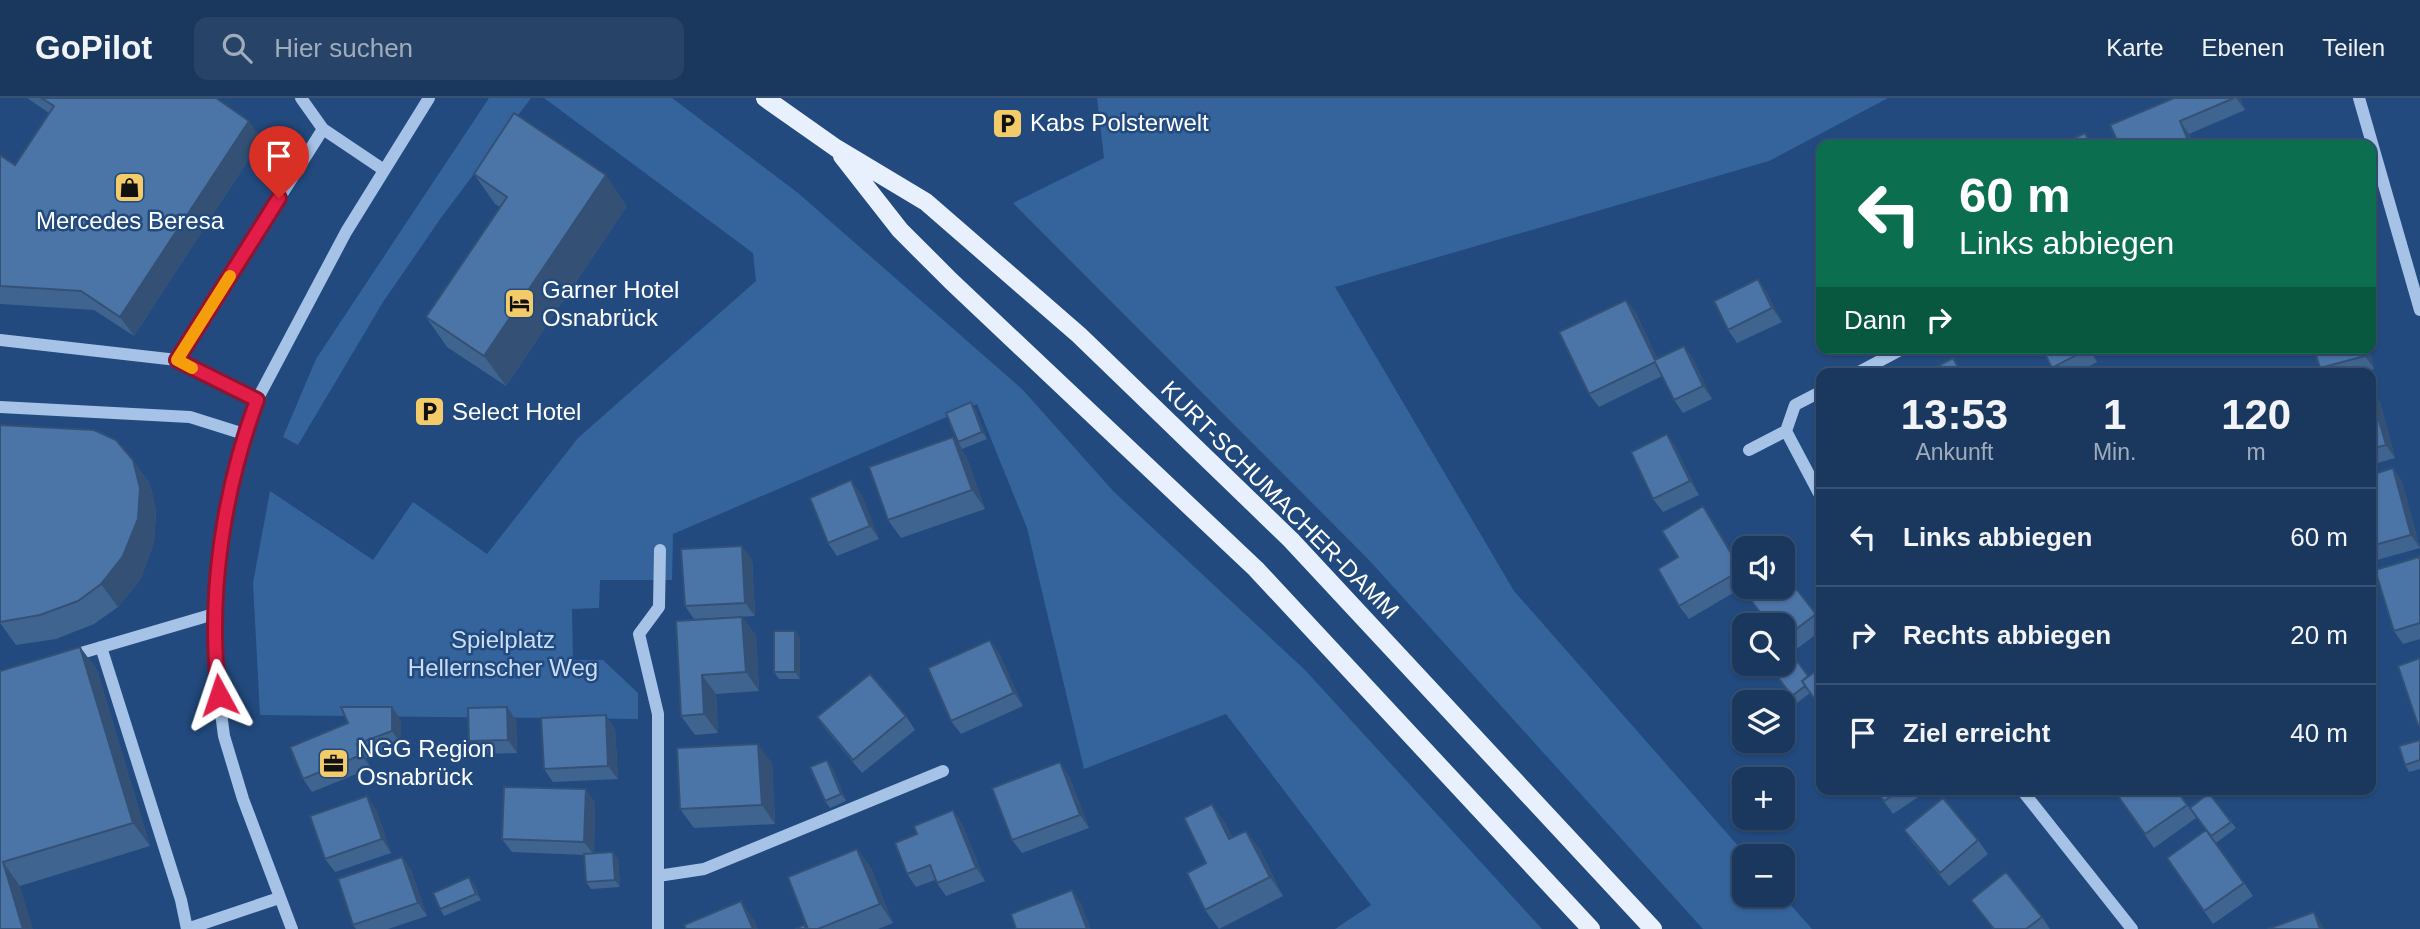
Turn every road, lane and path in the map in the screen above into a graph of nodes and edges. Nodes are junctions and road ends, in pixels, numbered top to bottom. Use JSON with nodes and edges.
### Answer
{"nodes":[{"id":1,"x":301,"y":98,"type":"edge"},
{"id":2,"x":429,"y":98,"type":"edge"},
{"id":3,"x":765,"y":98,"type":"edge"},
{"id":4,"x":2359,"y":98,"type":"edge"},
{"id":5,"x":323,"y":129,"type":"junction"},
{"id":6,"x":2370,"y":140,"type":"edge"},
{"id":7,"x":836,"y":148,"type":"junction"},
{"id":8,"x":2376,"y":161,"type":"edge"},
{"id":9,"x":384,"y":170,"type":"junction"},
{"id":10,"x":2420,"y":310,"type":"edge"},
{"id":11,"x":0,"y":340,"type":"edge"},
{"id":12,"x":1893,"y":354,"type":"edge"},
{"id":13,"x":177,"y":360,"type":"junction"},
{"id":14,"x":1866,"y":368,"type":"edge"},
{"id":15,"x":1816,"y":394,"type":"edge"},
{"id":16,"x":257,"y":400,"type":"junction"},
{"id":17,"x":0,"y":407,"type":"edge"},
{"id":18,"x":1786,"y":431,"type":"junction"},
{"id":19,"x":244,"y":434,"type":"junction"},
{"id":20,"x":1749,"y":450,"type":"dead end"},
{"id":21,"x":1816,"y":488,"type":"edge"},
{"id":22,"x":660,"y":550,"type":"dead end"},
{"id":23,"x":214,"y":614,"type":"junction"},
{"id":24,"x":101,"y":648,"type":"junction"},
{"id":25,"x":63,"y":659,"type":"edge"},
{"id":26,"x":943,"y":771,"type":"dead end"},
{"id":27,"x":2026,"y":795,"type":"edge"},
{"id":28,"x":658,"y":876,"type":"junction"},
{"id":29,"x":279,"y":898,"type":"junction"},
{"id":30,"x":187,"y":929,"type":"edge"},
{"id":31,"x":292,"y":929,"type":"edge"},
{"id":32,"x":658,"y":929,"type":"edge"},
{"id":33,"x":1591,"y":929,"type":"edge"},
{"id":34,"x":1653,"y":929,"type":"edge"},
{"id":35,"x":2133,"y":929,"type":"edge"}],
"edges":[{"from":1,"to":5,"type":"street"},
{"from":2,"to":9,"type":"street"},
{"from":3,"to":7,"type":"main road","name":"KURT-SCHUMACHER-DAMM"},
{"from":4,"to":6,"type":"street"},
{"from":5,"to":9,"type":"street"},
{"from":5,"to":13,"type":"street"},
{"from":7,"to":33,"type":"main road","name":"KURT-SCHUMACHER-DAMM"},
{"from":7,"to":34,"type":"main road","name":"KURT-SCHUMACHER-DAMM"},
{"from":8,"to":10,"type":"street"},
{"from":9,"to":16,"type":"street"},
{"from":11,"to":13,"type":"street"},
{"from":12,"to":14,"type":"street"},
{"from":13,"to":16,"type":"street"},
{"from":15,"to":18,"type":"street"},
{"from":16,"to":19,"type":"street"},
{"from":17,"to":19,"type":"street"},
{"from":18,"to":20,"type":"street"},
{"from":18,"to":21,"type":"street"},
{"from":19,"to":23,"type":"street"},
{"from":22,"to":28,"type":"street"},
{"from":23,"to":24,"type":"street"},
{"from":23,"to":29,"type":"street"},
{"from":24,"to":25,"type":"street"},
{"from":24,"to":30,"type":"street"},
{"from":26,"to":28,"type":"street"},
{"from":27,"to":35,"type":"street"},
{"from":28,"to":32,"type":"street"},
{"from":29,"to":30,"type":"street"},
{"from":29,"to":31,"type":"street"}]}
